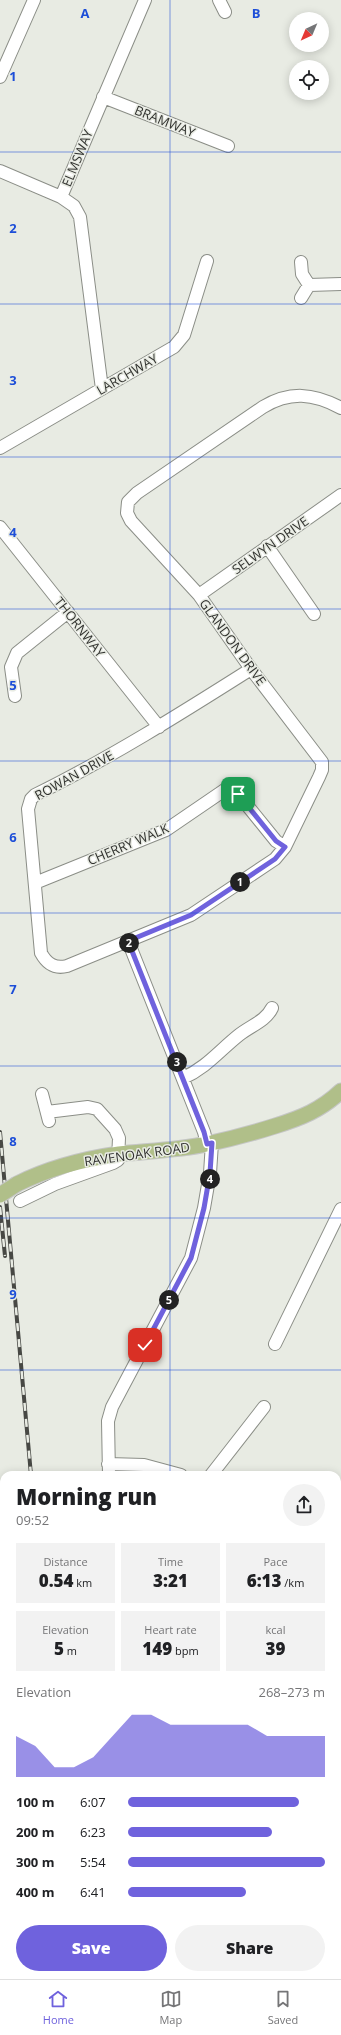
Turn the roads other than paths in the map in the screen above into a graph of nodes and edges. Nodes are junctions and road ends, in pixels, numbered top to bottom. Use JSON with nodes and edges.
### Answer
{"nodes":[{"id":1,"x":34,"y":0,"type":"edge"},
{"id":2,"x":145,"y":0,"type":"edge"},
{"id":3,"x":219,"y":0,"type":"edge"},
{"id":4,"x":224,"y":12,"type":"dead end"},
{"id":5,"x":0,"y":77,"type":"edge"},
{"id":6,"x":103,"y":96,"type":"junction"},
{"id":7,"x":228,"y":146,"type":"dead end"},
{"id":8,"x":0,"y":171,"type":"edge"},
{"id":9,"x":61,"y":197,"type":"junction"},
{"id":10,"x":207,"y":261,"type":"dead end"},
{"id":11,"x":301,"y":262,"type":"dead end"},
{"id":12,"x":309,"y":284,"type":"junction"},
{"id":13,"x":341,"y":284,"type":"edge"},
{"id":14,"x":301,"y":298,"type":"dead end"},
{"id":15,"x":102,"y":389,"type":"junction"},
{"id":16,"x":341,"y":408,"type":"edge"},
{"id":17,"x":0,"y":448,"type":"edge"},
{"id":18,"x":341,"y":495,"type":"edge"},
{"id":19,"x":0,"y":527,"type":"edge"},
{"id":20,"x":267,"y":546,"type":"junction"},
{"id":21,"x":199,"y":595,"type":"junction"},
{"id":22,"x":68,"y":612,"type":"junction"},
{"id":23,"x":314,"y":614,"type":"dead end"},
{"id":24,"x":251,"y":669,"type":"junction"},
{"id":25,"x":15,"y":696,"type":"dead end"},
{"id":26,"x":159,"y":727,"type":"junction"},
{"id":27,"x":285,"y":847,"type":"junction"},
{"id":28,"x":35,"y":883,"type":"junction"},
{"id":29,"x":128,"y":941,"type":"junction"},
{"id":30,"x":272,"y":1008,"type":"dead end"},
{"id":31,"x":183,"y":1078,"type":"junction"},
{"id":32,"x":341,"y":1090,"type":"edge"},
{"id":33,"x":42,"y":1094,"type":"dead end"},
{"id":34,"x":210,"y":1143,"type":"junction"},
{"id":35,"x":118,"y":1155,"type":"junction"},
{"id":36,"x":0,"y":1195,"type":"edge"},
{"id":37,"x":20,"y":1201,"type":"dead end"},
{"id":38,"x":341,"y":1209,"type":"edge"},
{"id":39,"x":275,"y":1344,"type":"dead end"},
{"id":40,"x":264,"y":1407,"type":"dead end"},
{"id":41,"x":108,"y":1469,"type":"edge"},
{"id":42,"x":166,"y":1471,"type":"edge"},
{"id":43,"x":214,"y":1471,"type":"edge"}],
"edges":[{"from":1,"to":5,"type":"street"},
{"from":2,"to":6,"type":"street","name":"ELMSWAY"},
{"from":3,"to":4,"type":"street"},
{"from":6,"to":7,"type":"street","name":"BRAMWAY"},
{"from":6,"to":9,"type":"street","name":"ELMSWAY"},
{"from":8,"to":9,"type":"street"},
{"from":9,"to":15,"type":"street","name":"ELMSWAY"},
{"from":10,"to":15,"type":"street","name":"LARCHWAY"},
{"from":11,"to":12,"type":"street"},
{"from":12,"to":13,"type":"street"},
{"from":12,"to":14,"type":"street"},
{"from":15,"to":17,"type":"street","name":"LARCHWAY"},
{"from":16,"to":21,"type":"street","name":"GLANDON DRIVE"},
{"from":18,"to":20,"type":"street","name":"SELWYN DRIVE"},
{"from":19,"to":22,"type":"street","name":"THORNWAY"},
{"from":20,"to":21,"type":"street","name":"SELWYN DRIVE"},
{"from":20,"to":23,"type":"street"},
{"from":21,"to":24,"type":"street","name":"GLANDON DRIVE"},
{"from":22,"to":25,"type":"street"},
{"from":22,"to":26,"type":"street","name":"THORNWAY"},
{"from":24,"to":26,"type":"street","name":"ROWAN DRIVE"},
{"from":24,"to":27,"type":"street","name":"GLANDON DRIVE"},
{"from":26,"to":28,"type":"street","name":"ROWAN DRIVE"},
{"from":27,"to":28,"type":"street","name":"CHERRY WALK"},
{"from":27,"to":29,"type":"street","name":"GLANDON DRIVE"},
{"from":28,"to":29,"type":"street","name":"ROWAN DRIVE"},
{"from":29,"to":31,"type":"street"},
{"from":30,"to":31,"type":"street"},
{"from":31,"to":34,"type":"street"},
{"from":32,"to":34,"type":"main road","name":"RAVENOAK ROAD"},
{"from":33,"to":35,"type":"street"},
{"from":34,"to":35,"type":"main road","name":"RAVENOAK ROAD"},
{"from":34,"to":41,"type":"street"},
{"from":35,"to":36,"type":"main road","name":"RAVENOAK ROAD","bridge":true},
{"from":35,"to":37,"type":"street"},
{"from":38,"to":39,"type":"street"},
{"from":40,"to":43,"type":"street"},
{"from":41,"to":42,"type":"street"}]}
